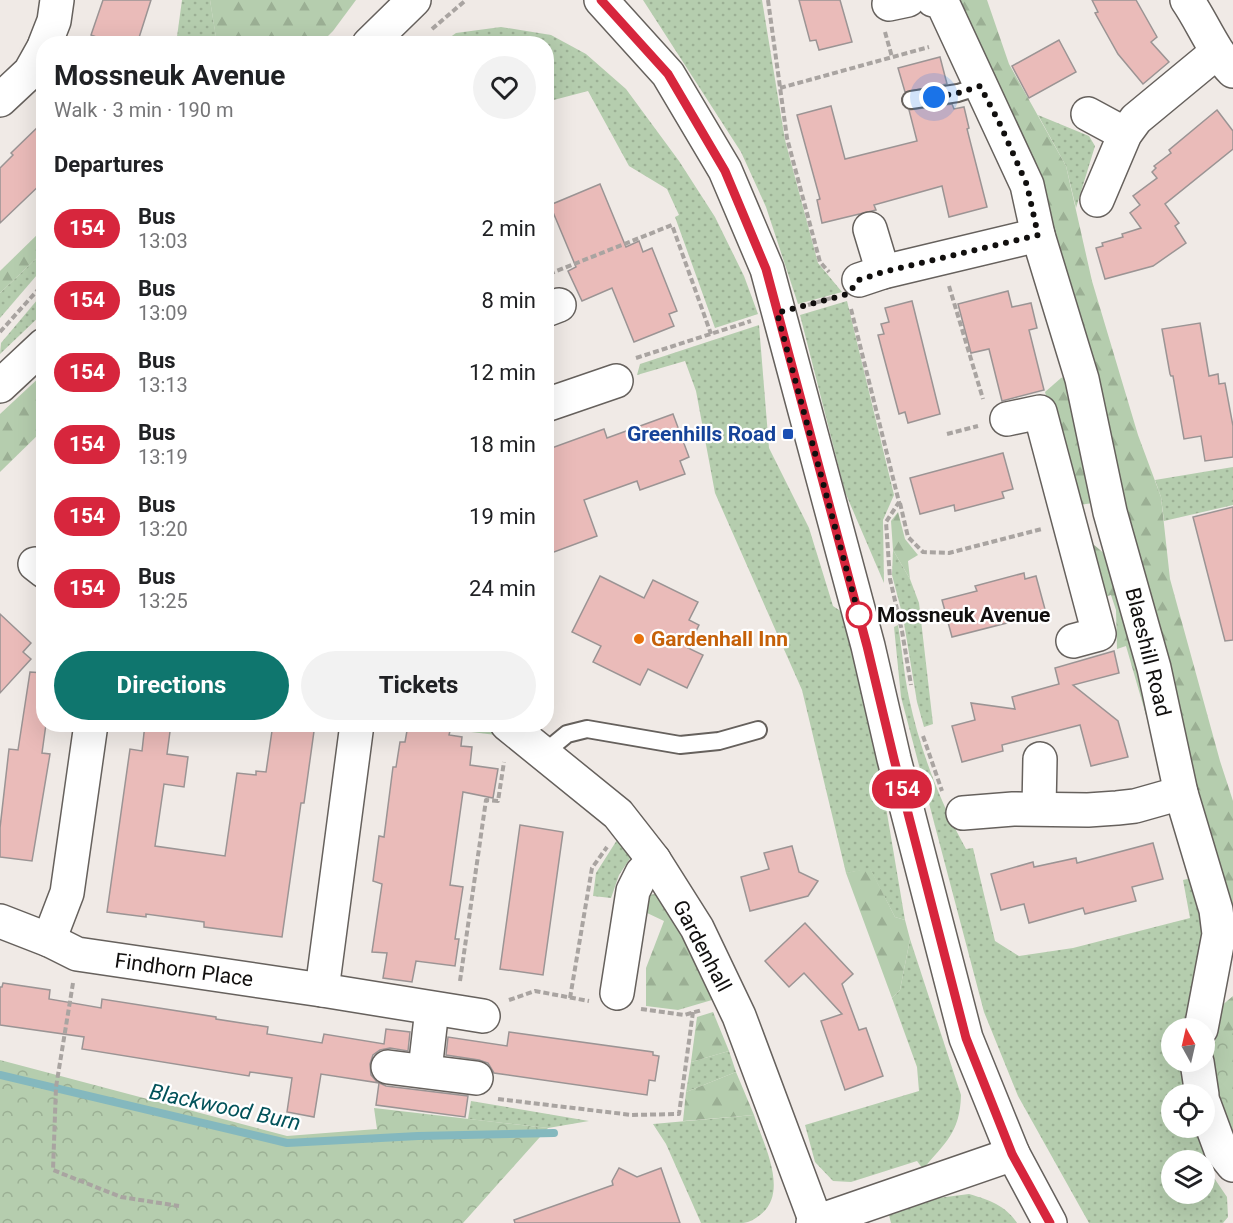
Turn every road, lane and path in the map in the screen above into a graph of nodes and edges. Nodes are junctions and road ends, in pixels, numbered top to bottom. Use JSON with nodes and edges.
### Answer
{"nodes":[{"id":1,"x":57,"y":0,"type":"edge"},
{"id":2,"x":414,"y":0,"type":"edge"},
{"id":3,"x":601,"y":0,"type":"edge"},
{"id":4,"x":768,"y":0,"type":"edge"},
{"id":5,"x":933,"y":0,"type":"edge"},
{"id":6,"x":1187,"y":0,"type":"edge"},
{"id":7,"x":48,"y":36,"type":"edge"},
{"id":8,"x":377,"y":36,"type":"edge"},
{"id":9,"x":959,"y":39,"type":"junction"},
{"id":10,"x":36,"y":60,"type":"edge"},
{"id":11,"x":1225,"y":62,"type":"edge"},
{"id":12,"x":980,"y":86,"type":"junction"},
{"id":13,"x":780,"y":88,"type":"junction"},
{"id":14,"x":0,"y":100,"type":"edge"},
{"id":15,"x":911,"y":100,"type":"dead end"},
{"id":16,"x":1088,"y":114,"type":"dead end"},
{"id":17,"x":1125,"y":134,"type":"junction"},
{"id":18,"x":1097,"y":200,"type":"dead end"},
{"id":19,"x":870,"y":229,"type":"dead end"},
{"id":20,"x":1038,"y":235,"type":"junction"},
{"id":21,"x":941,"y":258,"type":"junction"},
{"id":22,"x":554,"y":272,"type":"edge"},
{"id":23,"x":863,"y":282,"type":"junction"},
{"id":24,"x":36,"y":292,"type":"edge"},
{"id":25,"x":777,"y":313,"type":"junction"},
{"id":26,"x":0,"y":332,"type":"edge"},
{"id":27,"x":711,"y":334,"type":"junction"},
{"id":28,"x":36,"y":352,"type":"edge"},
{"id":29,"x":616,"y":381,"type":"joint"},
{"id":30,"x":0,"y":386,"type":"edge"},
{"id":31,"x":554,"y":402,"type":"edge"},
{"id":32,"x":995,"y":410,"type":"joint"},
{"id":33,"x":899,"y":502,"type":"junction"},
{"id":34,"x":1110,"y":512,"type":"junction"},
{"id":35,"x":1070,"y":522,"type":"junction"},
{"id":36,"x":1072,"y":641,"type":"dead end"},
{"id":37,"x":913,"y":696,"type":"dead end"},
{"id":38,"x":920,"y":727,"type":"dead end"},
{"id":39,"x":758,"y":730,"type":"dead end"},
{"id":40,"x":90,"y":732,"type":"edge"},
{"id":41,"x":356,"y":732,"type":"edge"},
{"id":42,"x":507,"y":732,"type":"edge"},
{"id":43,"x":517,"y":732,"type":"edge"},
{"id":44,"x":544,"y":753,"type":"junction"},
{"id":45,"x":1040,"y":759,"type":"dead end"},
{"id":46,"x":1181,"y":793,"type":"junction"},
{"id":47,"x":1039,"y":808,"type":"junction"},
{"id":48,"x":963,"y":813,"type":"joint"},
{"id":49,"x":624,"y":822,"type":"junction"},
{"id":50,"x":654,"y":860,"type":"junction"},
{"id":51,"x":0,"y":921,"type":"edge"},
{"id":52,"x":48,"y":940,"type":"junction"},
{"id":53,"x":77,"y":954,"type":"junction"},
{"id":54,"x":322,"y":990,"type":"junction"},
{"id":55,"x":617,"y":993,"type":"dead end"},
{"id":56,"x":570,"y":998,"type":"dead end"},
{"id":57,"x":457,"y":1012,"type":"junction"},
{"id":58,"x":693,"y":1012,"type":"dead end"},
{"id":59,"x":1203,"y":1018,"type":"edge"},
{"id":60,"x":388,"y":1066,"type":"dead end"},
{"id":61,"x":425,"y":1070,"type":"junction"},
{"id":62,"x":476,"y":1078,"type":"joint"},
{"id":63,"x":1215,"y":1134,"type":"edge"},
{"id":64,"x":1012,"y":1154,"type":"junction"},
{"id":65,"x":1233,"y":1165,"type":"edge"},
{"id":66,"x":179,"y":1206,"type":"dead end"},
{"id":67,"x":814,"y":1223,"type":"edge"},
{"id":68,"x":1050,"y":1223,"type":"edge"}],
"edges":[{"from":1,"to":7,"type":"street"},
{"from":2,"to":8,"type":"street"},
{"from":3,"to":25,"type":"street"},
{"from":4,"to":13,"type":"path"},
{"from":5,"to":9,"type":"street","name":"Blaeshill Road"},
{"from":6,"to":11,"type":"street"},
{"from":9,"to":12,"type":"street","name":"Blaeshill Road"},
{"from":9,"to":13,"type":"path"},
{"from":10,"to":14,"type":"street"},
{"from":11,"to":17,"type":"street"},
{"from":12,"to":15,"type":"lane"},
{"from":12,"to":20,"type":"street","name":"Blaeshill Road"},
{"from":13,"to":23,"type":"path"},
{"from":16,"to":17,"type":"street"},
{"from":17,"to":18,"type":"street"},
{"from":19,"to":23,"type":"street"},
{"from":20,"to":21,"type":"street"},
{"from":20,"to":34,"type":"street","name":"Blaeshill Road"},
{"from":21,"to":23,"type":"street"},
{"from":21,"to":32,"type":"path"},
{"from":22,"to":27,"type":"path"},
{"from":23,"to":25,"type":"path"},
{"from":23,"to":33,"type":"path"},
{"from":24,"to":26,"type":"path"},
{"from":25,"to":27,"type":"path"},
{"from":25,"to":64,"type":"street"},
{"from":27,"to":29,"type":"path"},
{"from":28,"to":30,"type":"street"},
{"from":29,"to":31,"type":"street"},
{"from":32,"to":35,"type":"street"},
{"from":33,"to":35,"type":"path"},
{"from":33,"to":37,"type":"path"},
{"from":34,"to":35,"type":"street"},
{"from":34,"to":46,"type":"street","name":"Blaeshill Road"},
{"from":35,"to":36,"type":"street"},
{"from":38,"to":48,"type":"path"},
{"from":39,"to":44,"type":"lane"},
{"from":40,"to":52,"type":"street"},
{"from":41,"to":54,"type":"street"},
{"from":42,"to":57,"type":"path"},
{"from":43,"to":44,"type":"street","name":"Gardenhall"},
{"from":44,"to":49,"type":"street","name":"Gardenhall"},
{"from":45,"to":47,"type":"street"},
{"from":46,"to":47,"type":"street"},
{"from":46,"to":59,"type":"street","name":"Blaeshill Road"},
{"from":47,"to":48,"type":"street"},
{"from":49,"to":50,"type":"street","name":"Gardenhall"},
{"from":49,"to":56,"type":"path"},
{"from":50,"to":55,"type":"street"},
{"from":50,"to":67,"type":"street","name":"Gardenhall"},
{"from":51,"to":52,"type":"street","name":"Findhorn Place"},
{"from":52,"to":53,"type":"street","name":"Findhorn Place"},
{"from":53,"to":54,"type":"street","name":"Findhorn Place"},
{"from":53,"to":66,"type":"path"},
{"from":54,"to":57,"type":"street","name":"Findhorn Place"},
{"from":57,"to":61,"type":"street"},
{"from":58,"to":62,"type":"path"},
{"from":60,"to":61,"type":"street"},
{"from":61,"to":62,"type":"street"},
{"from":63,"to":65,"type":"street"},
{"from":64,"to":67,"type":"street"},
{"from":64,"to":68,"type":"street"}]}
